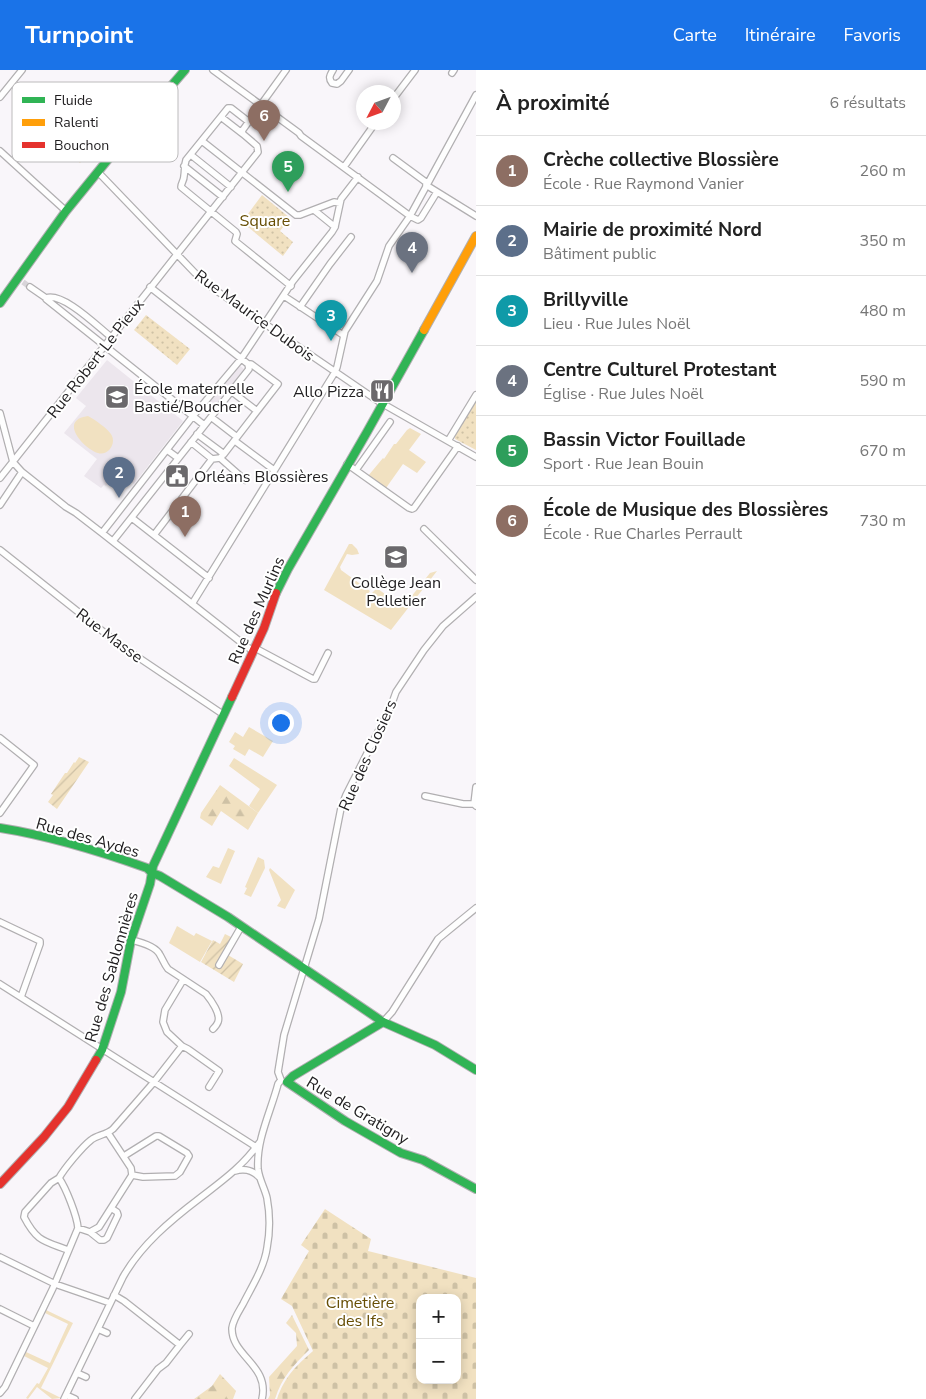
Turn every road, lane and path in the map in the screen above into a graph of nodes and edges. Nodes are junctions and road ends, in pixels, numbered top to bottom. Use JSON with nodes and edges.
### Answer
{"nodes":[{"id":1,"x":22,"y":70,"type":"edge"},
{"id":2,"x":185,"y":70,"type":"edge"},
{"id":3,"x":213,"y":70,"type":"edge"},
{"id":4,"x":286,"y":70,"type":"edge"},
{"id":5,"x":333,"y":70,"type":"edge"},
{"id":6,"x":349,"y":70,"type":"edge"},
{"id":7,"x":415,"y":70,"type":"edge"},
{"id":8,"x":12,"y":82,"type":"edge"},
{"id":9,"x":12,"y":82,"type":"edge"},
{"id":10,"x":175,"y":82,"type":"edge"},
{"id":11,"x":401,"y":89,"type":"edge"},
{"id":12,"x":476,"y":95,"type":"edge"},
{"id":13,"x":0,"y":97,"type":"edge"},
{"id":14,"x":261,"y":105,"type":"junction"},
{"id":15,"x":221,"y":117,"type":"junction"},
{"id":16,"x":249,"y":122,"type":"junction"},
{"id":17,"x":370,"y":130,"type":"edge"},
{"id":18,"x":243,"y":134,"type":"junction"},
{"id":19,"x":202,"y":141,"type":"junction"},
{"id":20,"x":0,"y":151,"type":"edge"},
{"id":21,"x":191,"y":154,"type":"junction"},
{"id":22,"x":393,"y":158,"type":"dead end"},
{"id":23,"x":12,"y":162,"type":"edge"},
{"id":24,"x":12,"y":162,"type":"edge"},
{"id":25,"x":107,"y":162,"type":"edge"},
{"id":26,"x":184,"y":166,"type":"junction"},
{"id":27,"x":344,"y":166,"type":"junction"},
{"id":28,"x":98,"y":172,"type":"junction"},
{"id":29,"x":242,"y":172,"type":"junction"},
{"id":30,"x":358,"y":177,"type":"junction"},
{"id":31,"x":427,"y":184,"type":"junction"},
{"id":32,"x":231,"y":187,"type":"junction"},
{"id":33,"x":436,"y":192,"type":"junction"},
{"id":34,"x":223,"y":197,"type":"junction"},
{"id":35,"x":340,"y":203,"type":"junction"},
{"id":36,"x":314,"y":210,"type":"junction"},
{"id":37,"x":66,"y":211,"type":"junction"},
{"id":38,"x":211,"y":212,"type":"junction"},
{"id":39,"x":410,"y":216,"type":"junction"},
{"id":40,"x":476,"y":216,"type":"edge"},
{"id":41,"x":335,"y":227,"type":"junction"},
{"id":42,"x":476,"y":236,"type":"edge"},
{"id":43,"x":351,"y":237,"type":"dead end"},
{"id":44,"x":177,"y":254,"type":"junction"},
{"id":45,"x":291,"y":286,"type":"junction"},
{"id":46,"x":30,"y":287,"type":"tunnel mouth"},
{"id":47,"x":150,"y":287,"type":"junction"},
{"id":48,"x":284,"y":296,"type":"junction"},
{"id":49,"x":46,"y":298,"type":"junction"},
{"id":50,"x":0,"y":303,"type":"edge"},
{"id":51,"x":300,"y":307,"type":"junction"},
{"id":52,"x":264,"y":324,"type":"junction"},
{"id":53,"x":343,"y":335,"type":"junction"},
{"id":54,"x":111,"y":337,"type":"junction"},
{"id":55,"x":104,"y":345,"type":"junction"},
{"id":56,"x":241,"y":359,"type":"junction"},
{"id":57,"x":248,"y":364,"type":"junction"},
{"id":58,"x":335,"y":372,"type":"junction"},
{"id":59,"x":231,"y":391,"type":"junction"},
{"id":60,"x":476,"y":395,"type":"edge"},
{"id":61,"x":382,"y":403,"type":"junction"},
{"id":62,"x":257,"y":411,"type":"junction"},
{"id":63,"x":0,"y":413,"type":"edge"},
{"id":64,"x":193,"y":416,"type":"junction"},
{"id":65,"x":211,"y":417,"type":"junction"},
{"id":66,"x":390,"y":422,"type":"dead end"},
{"id":67,"x":204,"y":425,"type":"junction"},
{"id":68,"x":197,"y":434,"type":"junction"},
{"id":69,"x":236,"y":439,"type":"junction"},
{"id":70,"x":448,"y":441,"type":"junction"},
{"id":71,"x":191,"y":442,"type":"junction"},
{"id":72,"x":458,"y":446,"type":"junction"},
{"id":73,"x":167,"y":450,"type":"junction"},
{"id":74,"x":222,"y":456,"type":"junction"},
{"id":75,"x":476,"y":457,"type":"edge"},
{"id":76,"x":178,"y":458,"type":"junction"},
{"id":77,"x":212,"y":459,"type":"junction"},
{"id":78,"x":13,"y":462,"type":"junction"},
{"id":79,"x":347,"y":464,"type":"junction"},
{"id":80,"x":274,"y":470,"type":"junction"},
{"id":81,"x":356,"y":470,"type":"junction"},
{"id":82,"x":22,"y":472,"type":"junction"},
{"id":83,"x":0,"y":478,"type":"edge"},
{"id":84,"x":245,"y":480,"type":"dead end"},
{"id":85,"x":0,"y":505,"type":"edge"},
{"id":86,"x":132,"y":518,"type":"junction"},
{"id":87,"x":424,"y":529,"type":"dead end"},
{"id":88,"x":102,"y":533,"type":"junction"},
{"id":89,"x":154,"y":535,"type":"junction"},
{"id":90,"x":113,"y":541,"type":"junction"},
{"id":91,"x":0,"y":550,"type":"edge"},
{"id":92,"x":209,"y":578,"type":"junction"},
{"id":93,"x":476,"y":580,"type":"edge"},
{"id":94,"x":476,"y":597,"type":"edge"},
{"id":95,"x":192,"y":604,"type":"junction"},
{"id":96,"x":254,"y":649,"type":"junction"},
{"id":97,"x":328,"y":653,"type":"dead end"},
{"id":98,"x":224,"y":714,"type":"junction"},
{"id":99,"x":0,"y":738,"type":"edge"},
{"id":100,"x":476,"y":787,"type":"edge"},
{"id":101,"x":425,"y":796,"type":"dead end"},
{"id":102,"x":475,"y":805,"type":"edge"},
{"id":103,"x":0,"y":814,"type":"edge"},
{"id":104,"x":0,"y":828,"type":"edge"},
{"id":105,"x":152,"y":873,"type":"junction"},
{"id":106,"x":476,"y":908,"type":"edge"},
{"id":107,"x":0,"y":922,"type":"edge"},
{"id":108,"x":242,"y":927,"type":"junction"},
{"id":109,"x":131,"y":940,"type":"junction"},
{"id":110,"x":219,"y":965,"type":"dead end"},
{"id":111,"x":305,"y":969,"type":"junction"},
{"id":112,"x":183,"y":980,"type":"junction"},
{"id":113,"x":0,"y":984,"type":"edge"},
{"id":114,"x":21,"y":997,"type":"junction"},
{"id":115,"x":383,"y":1022,"type":"junction"},
{"id":116,"x":213,"y":1029,"type":"dead end"},
{"id":117,"x":182,"y":1046,"type":"junction"},
{"id":118,"x":102,"y":1050,"type":"junction"},
{"id":119,"x":476,"y":1070,"type":"edge"},
{"id":120,"x":284,"y":1081,"type":"junction"},
{"id":121,"x":154,"y":1082,"type":"junction"},
{"id":122,"x":209,"y":1087,"type":"dead end"},
{"id":123,"x":108,"y":1133,"type":"junction"},
{"id":124,"x":257,"y":1150,"type":"junction"},
{"id":125,"x":251,"y":1154,"type":"junction"},
{"id":126,"x":124,"y":1156,"type":"junction"},
{"id":127,"x":249,"y":1170,"type":"junction"},
{"id":128,"x":235,"y":1171,"type":"junction"},
{"id":129,"x":132,"y":1175,"type":"junction"},
{"id":130,"x":59,"y":1178,"type":"junction"},
{"id":131,"x":262,"y":1182,"type":"junction"},
{"id":132,"x":0,"y":1184,"type":"edge"},
{"id":133,"x":476,"y":1189,"type":"edge"},
{"id":134,"x":111,"y":1208,"type":"junction"},
{"id":135,"x":78,"y":1228,"type":"junction"},
{"id":136,"x":90,"y":1232,"type":"junction"},
{"id":137,"x":68,"y":1250,"type":"junction"},
{"id":138,"x":0,"y":1257,"type":"edge"},
{"id":139,"x":55,"y":1284,"type":"junction"},
{"id":140,"x":114,"y":1296,"type":"junction"},
{"id":141,"x":110,"y":1303,"type":"junction"},
{"id":142,"x":0,"y":1309,"type":"edge"},
{"id":143,"x":34,"y":1326,"type":"junction"},
{"id":144,"x":98,"y":1329,"type":"junction"},
{"id":145,"x":107,"y":1333,"type":"dead end"},
{"id":146,"x":189,"y":1334,"type":"dead end"},
{"id":147,"x":180,"y":1345,"type":"junction"},
{"id":148,"x":77,"y":1372,"type":"junction"},
{"id":149,"x":86,"y":1377,"type":"dead end"},
{"id":150,"x":0,"y":1393,"type":"edge"},
{"id":151,"x":65,"y":1397,"type":"edge"},
{"id":152,"x":75,"y":1399,"type":"edge"},
{"id":153,"x":135,"y":1399,"type":"edge"},
{"id":154,"x":262,"y":1399,"type":"edge"}],
"edges":[{"from":1,"to":8,"type":"street"},
{"from":2,"to":10,"type":"street"},
{"from":3,"to":14,"type":"street"},
{"from":4,"to":14,"type":"street"},
{"from":5,"to":6,"type":"street"},
{"from":7,"to":11,"type":"street"},
{"from":9,"to":13,"type":"street"},
{"from":12,"to":31,"type":"street"},
{"from":14,"to":16,"type":"street"},
{"from":14,"to":27,"type":"street"},
{"from":15,"to":16,"type":"street"},
{"from":15,"to":18,"type":"street"},
{"from":15,"to":19,"type":"street"},
{"from":16,"to":18,"type":"street"},
{"from":17,"to":27,"type":"street"},
{"from":18,"to":29,"type":"street","name":"Rue Robert Le Pieux"},
{"from":19,"to":21,"type":"street"},
{"from":19,"to":29,"type":"street"},
{"from":20,"to":24,"type":"street"},
{"from":21,"to":26,"type":"street"},
{"from":21,"to":32,"type":"street"},
{"from":22,"to":31,"type":"street"},
{"from":23,"to":37,"type":"street"},
{"from":25,"to":28,"type":"street"},
{"from":26,"to":34,"type":"street"},
{"from":26,"to":38,"type":"street"},
{"from":27,"to":30,"type":"street"},
{"from":28,"to":37,"type":"street"},
{"from":28,"to":44,"type":"street","name":"Rue Maurice Dubois"},
{"from":29,"to":32,"type":"street","name":"Rue Robert Le Pieux"},
{"from":29,"to":36,"type":"street"},
{"from":30,"to":35,"type":"street"},
{"from":30,"to":39,"type":"street"},
{"from":31,"to":33,"type":"street"},
{"from":31,"to":39,"type":"street"},
{"from":32,"to":34,"type":"street","name":"Rue Robert Le Pieux"},
{"from":33,"to":39,"type":"street"},
{"from":33,"to":40,"type":"street"},
{"from":34,"to":38,"type":"street","name":"Rue Robert Le Pieux"},
{"from":35,"to":36,"type":"street"},
{"from":35,"to":41,"type":"street"},
{"from":36,"to":41,"type":"street"},
{"from":37,"to":50,"type":"street"},
{"from":38,"to":44,"type":"street","name":"Rue Robert Le Pieux"},
{"from":38,"to":45,"type":"street"},
{"from":39,"to":53,"type":"street"},
{"from":41,"to":45,"type":"street"},
{"from":42,"to":61,"type":"street","name":"Rue des Murlins"},
{"from":43,"to":51,"type":"street"},
{"from":44,"to":47,"type":"street","name":"Rue Robert Le Pieux"},
{"from":44,"to":52,"type":"street","name":"Rue Maurice Dubois"},
{"from":45,"to":48,"type":"street"},
{"from":46,"to":49,"type":"street"},
{"from":47,"to":54,"type":"street","name":"Rue Robert Le Pieux"},
{"from":47,"to":56,"type":"street"},
{"from":48,"to":51,"type":"street"},
{"from":48,"to":52,"type":"street"},
{"from":49,"to":54,"type":"street"},
{"from":49,"to":55,"type":"street"},
{"from":51,"to":53,"type":"street"},
{"from":52,"to":56,"type":"street"},
{"from":52,"to":58,"type":"street","name":"Rue Maurice Dubois"},
{"from":53,"to":58,"type":"street"},
{"from":54,"to":55,"type":"street","name":"Rue Robert Le Pieux"},
{"from":55,"to":64,"type":"street"},
{"from":55,"to":78,"type":"street","name":"Rue Robert Le Pieux"},
{"from":56,"to":57,"type":"street"},
{"from":56,"to":64,"type":"street"},
{"from":57,"to":59,"type":"street"},
{"from":57,"to":62,"type":"street"},
{"from":58,"to":61,"type":"street","name":"Rue Maurice Dubois"},
{"from":58,"to":80,"type":"street"},
{"from":59,"to":62,"type":"street"},
{"from":59,"to":65,"type":"street"},
{"from":60,"to":70,"type":"street"},
{"from":61,"to":70,"type":"street","name":"Rue Maurice Dubois"},
{"from":61,"to":79,"type":"street","name":"Rue des Murlins"},
{"from":62,"to":69,"type":"street"},
{"from":63,"to":78,"type":"street"},
{"from":64,"to":67,"type":"street"},
{"from":64,"to":73,"type":"street"},
{"from":65,"to":67,"type":"street"},
{"from":65,"to":69,"type":"street"},
{"from":66,"to":81,"type":"street"},
{"from":67,"to":68,"type":"street"},
{"from":68,"to":71,"type":"street"},
{"from":68,"to":74,"type":"street"},
{"from":69,"to":74,"type":"street"},
{"from":69,"to":80,"type":"street"},
{"from":70,"to":72,"type":"street","name":"Rue Maurice Dubois"},
{"from":71,"to":76,"type":"street"},
{"from":71,"to":77,"type":"street"},
{"from":72,"to":75,"type":"street","name":"Rue Maurice Dubois"},
{"from":72,"to":81,"type":"street"},
{"from":73,"to":76,"type":"street"},
{"from":73,"to":88,"type":"street"},
{"from":74,"to":77,"type":"street"},
{"from":74,"to":84,"type":"street"},
{"from":76,"to":86,"type":"street"},
{"from":77,"to":89,"type":"street"},
{"from":78,"to":82,"type":"street"},
{"from":78,"to":83,"type":"street","name":"Rue Robert Le Pieux"},
{"from":79,"to":81,"type":"street"},
{"from":79,"to":96,"type":"street","name":"Rue des Murlins"},
{"from":80,"to":92,"type":"street"},
{"from":82,"to":85,"type":"street"},
{"from":82,"to":88,"type":"street"},
{"from":86,"to":89,"type":"street"},
{"from":86,"to":90,"type":"street"},
{"from":87,"to":93,"type":"street"},
{"from":88,"to":90,"type":"street"},
{"from":89,"to":92,"type":"street"},
{"from":90,"to":95,"type":"street"},
{"from":91,"to":98,"type":"street","name":"Rue Masse"},
{"from":92,"to":95,"type":"street"},
{"from":94,"to":111,"type":"street","name":"Rue des Closiers"},
{"from":95,"to":96,"type":"street"},
{"from":96,"to":97,"type":"street"},
{"from":96,"to":98,"type":"street","name":"Rue des Murlins"},
{"from":98,"to":105,"type":"street","name":"Rue des Murlins"},
{"from":99,"to":103,"type":"street"},
{"from":100,"to":102,"type":"street"},
{"from":101,"to":102,"type":"street"},
{"from":104,"to":105,"type":"street","name":"Rue des Aydes"},
{"from":105,"to":108,"type":"street","name":"Rue des Aydes"},
{"from":105,"to":109,"type":"street","name":"Rue des Sablonnières"},
{"from":106,"to":115,"type":"street"},
{"from":107,"to":114,"type":"street"},
{"from":108,"to":110,"type":"street"},
{"from":108,"to":111,"type":"street","name":"Rue des Aydes"},
{"from":109,"to":112,"type":"street"},
{"from":109,"to":118,"type":"street","name":"Rue des Sablonnières"},
{"from":111,"to":115,"type":"street","name":"Rue des Aydes"},
{"from":111,"to":120,"type":"street","name":"Rue des Closiers"},
{"from":112,"to":116,"type":"street"},
{"from":112,"to":117,"type":"street"},
{"from":113,"to":114,"type":"street"},
{"from":114,"to":118,"type":"street"},
{"from":115,"to":119,"type":"street","name":"Rue des Aydes"},
{"from":115,"to":120,"type":"street"},
{"from":117,"to":121,"type":"street"},
{"from":117,"to":122,"type":"street"},
{"from":118,"to":121,"type":"street"},
{"from":118,"to":132,"type":"street","name":"Rue des Sablonnières"},
{"from":120,"to":124,"type":"street"},
{"from":120,"to":133,"type":"street","name":"Rue de Gratigny"},
{"from":121,"to":123,"type":"street"},
{"from":121,"to":124,"type":"street"},
{"from":123,"to":126,"type":"street"},
{"from":123,"to":130,"type":"street"},
{"from":124,"to":125,"type":"street"},
{"from":124,"to":131,"type":"street"},
{"from":125,"to":127,"type":"street"},
{"from":125,"to":128,"type":"street"},
{"from":126,"to":129,"type":"street"},
{"from":126,"to":129,"type":"street"},
{"from":127,"to":128,"type":"street"},
{"from":127,"to":131,"type":"street"},
{"from":128,"to":140,"type":"street"},
{"from":129,"to":134,"type":"street"},
{"from":130,"to":135,"type":"street"},
{"from":130,"to":137,"type":"street"},
{"from":131,"to":154,"type":"street"},
{"from":134,"to":136,"type":"street"},
{"from":134,"to":136,"type":"street"},
{"from":135,"to":136,"type":"street"},
{"from":135,"to":137,"type":"street"},
{"from":137,"to":139,"type":"street"},
{"from":138,"to":139,"type":"street"},
{"from":139,"to":141,"type":"street"},
{"from":139,"to":143,"type":"street"},
{"from":140,"to":141,"type":"street"},
{"from":140,"to":147,"type":"street"},
{"from":141,"to":144,"type":"street"},
{"from":142,"to":143,"type":"street"},
{"from":143,"to":150,"type":"street"},
{"from":144,"to":145,"type":"street"},
{"from":144,"to":148,"type":"street"},
{"from":146,"to":147,"type":"street"},
{"from":147,"to":153,"type":"street"},
{"from":148,"to":149,"type":"street"},
{"from":148,"to":151,"type":"street"},
{"from":151,"to":152,"type":"street"}]}
